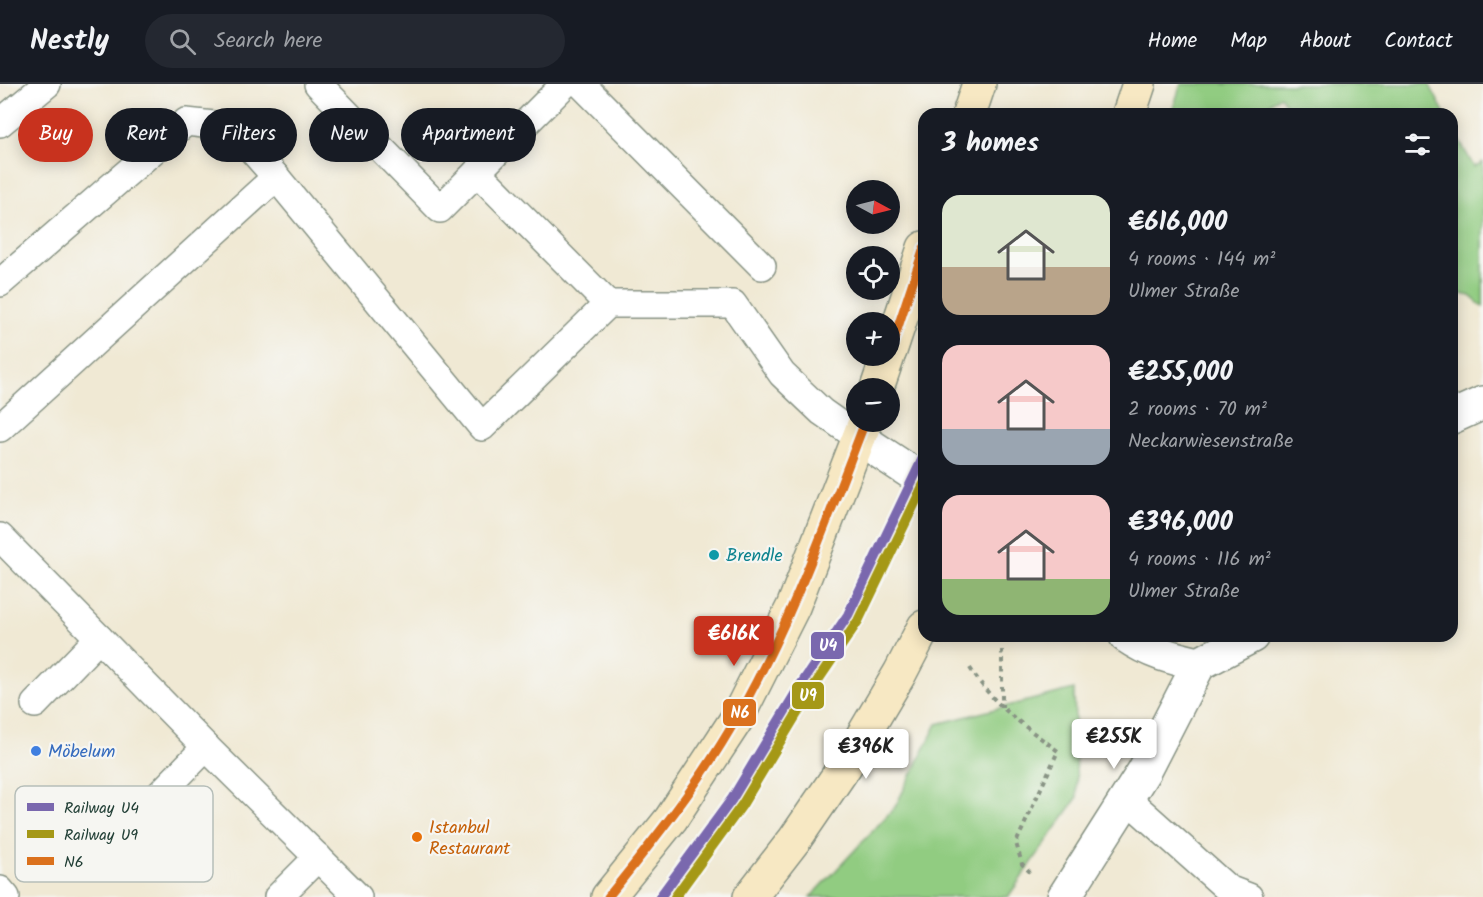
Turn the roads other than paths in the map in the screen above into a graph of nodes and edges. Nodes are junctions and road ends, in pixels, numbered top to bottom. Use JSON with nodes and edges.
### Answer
{"nodes":[{"id":1,"x":47,"y":84,"type":"edge"},
{"id":2,"x":318,"y":84,"type":"edge"},
{"id":3,"x":566,"y":84,"type":"edge"},
{"id":4,"x":582,"y":84,"type":"edge"},
{"id":5,"x":979,"y":84,"type":"edge"},
{"id":6,"x":1139,"y":84,"type":"edge"},
{"id":7,"x":971,"y":108,"type":"edge"},
{"id":8,"x":1131,"y":108,"type":"edge"},
{"id":9,"x":0,"y":123,"type":"edge"},
{"id":10,"x":477,"y":172,"type":"junction"},
{"id":11,"x":276,"y":177,"type":"junction"},
{"id":12,"x":762,"y":266,"type":"dead end"},
{"id":13,"x":918,"y":266,"type":"edge"},
{"id":14,"x":0,"y":283,"type":"edge"},
{"id":15,"x":608,"y":304,"type":"junction"},
{"id":16,"x":900,"y":320,"type":"edge"},
{"id":17,"x":1483,"y":403,"type":"edge"},
{"id":18,"x":1458,"y":414,"type":"edge"},
{"id":19,"x":846,"y":423,"type":"edge"},
{"id":20,"x":0,"y":428,"type":"edge"},
{"id":21,"x":861,"y":432,"type":"edge"},
{"id":22,"x":864,"y":432,"type":"edge"},
{"id":23,"x":918,"y":476,"type":"edge"},
{"id":24,"x":5,"y":553,"type":"edge"},
{"id":25,"x":99,"y":638,"type":"junction"},
{"id":26,"x":918,"y":638,"type":"edge"},
{"id":27,"x":1135,"y":642,"type":"edge"},
{"id":28,"x":1241,"y":642,"type":"edge"},
{"id":29,"x":1199,"y":664,"type":"junction"},
{"id":30,"x":35,"y":704,"type":"dead end"},
{"id":31,"x":206,"y":747,"type":"junction"},
{"id":32,"x":168,"y":786,"type":"edge"},
{"id":33,"x":1126,"y":798,"type":"junction"},
{"id":34,"x":318,"y":857,"type":"junction"},
{"id":35,"x":0,"y":890,"type":"edge"},
{"id":36,"x":1233,"y":894,"type":"edge"},
{"id":37,"x":6,"y":897,"type":"edge"},
{"id":38,"x":278,"y":897,"type":"edge"},
{"id":39,"x":358,"y":897,"type":"edge"},
{"id":40,"x":608,"y":897,"type":"edge"},
{"id":41,"x":750,"y":897,"type":"edge"},
{"id":42,"x":1064,"y":897,"type":"edge"}],
"edges":[{"from":1,"to":9,"type":"lane"},
{"from":2,"to":10,"type":"lane"},
{"from":3,"to":10,"type":"lane"},
{"from":4,"to":12,"type":"lane"},
{"from":5,"to":7,"type":"street"},
{"from":6,"to":8,"type":"street"},
{"from":10,"to":15,"type":"lane"},
{"from":11,"to":14,"type":"lane"},
{"from":11,"to":15,"type":"lane"},
{"from":11,"to":20,"type":"lane"},
{"from":13,"to":16,"type":"street"},
{"from":15,"to":19,"type":"lane"},
{"from":17,"to":18,"type":"street"},
{"from":21,"to":40,"type":"street"},
{"from":22,"to":23,"type":"street"},
{"from":24,"to":25,"type":"lane"},
{"from":25,"to":30,"type":"lane"},
{"from":25,"to":31,"type":"lane"},
{"from":26,"to":41,"type":"street"},
{"from":27,"to":29,"type":"street"},
{"from":28,"to":29,"type":"street"},
{"from":29,"to":33,"type":"street"},
{"from":31,"to":32,"type":"lane"},
{"from":31,"to":34,"type":"lane"},
{"from":33,"to":36,"type":"lane"},
{"from":33,"to":42,"type":"street"},
{"from":34,"to":38,"type":"lane"},
{"from":34,"to":39,"type":"lane"},
{"from":35,"to":37,"type":"lane"}]}
